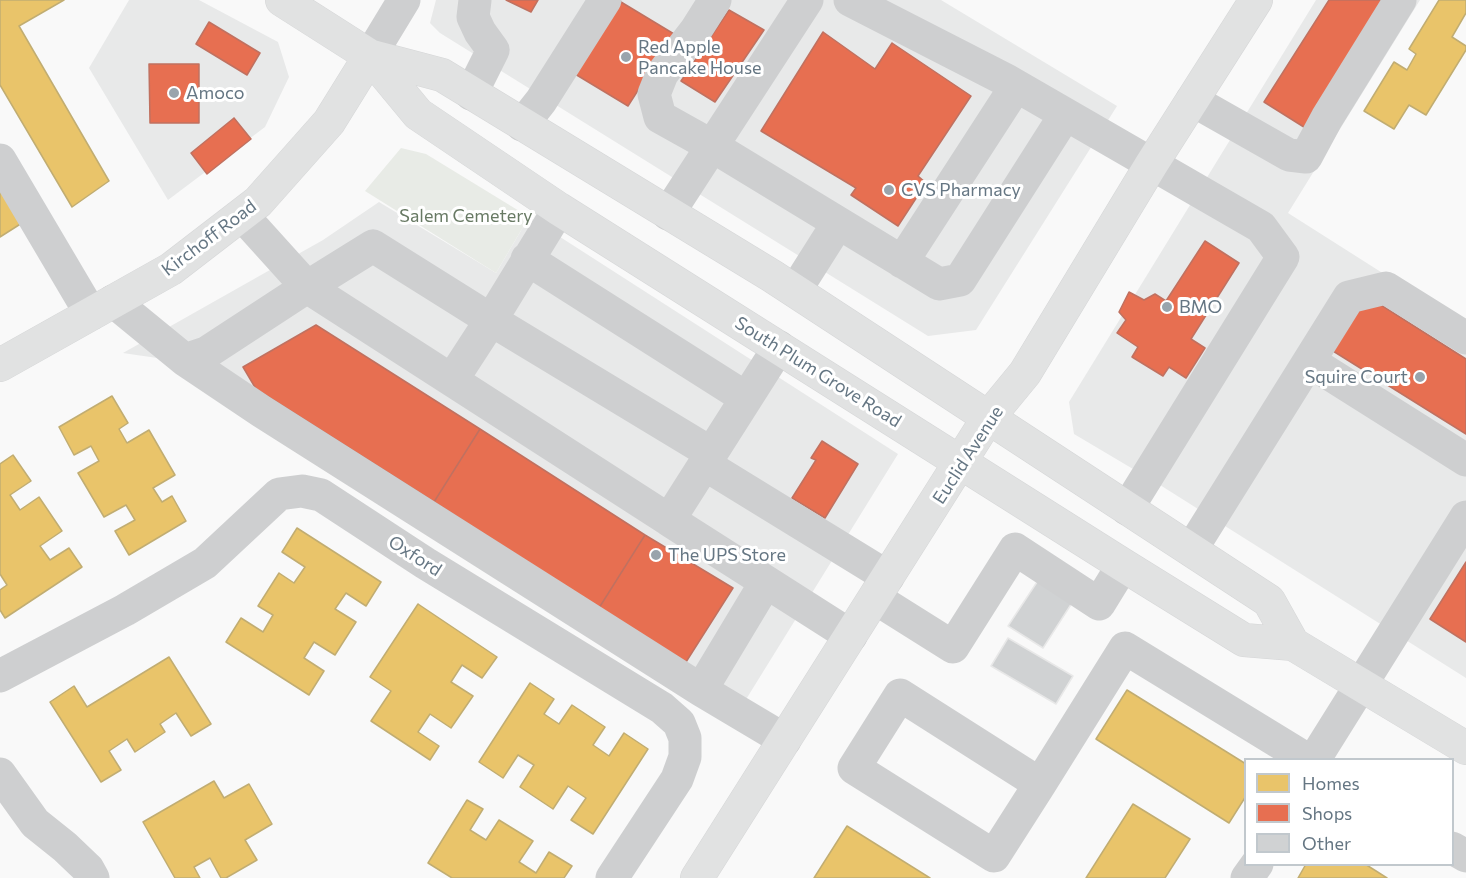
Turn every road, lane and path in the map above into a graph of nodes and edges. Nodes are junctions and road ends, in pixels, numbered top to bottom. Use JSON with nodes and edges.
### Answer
{"nodes":[{"id":1,"x":282,"y":0,"type":"edge"},
{"id":2,"x":404,"y":0,"type":"edge"},
{"id":3,"x":475,"y":0,"type":"edge"},
{"id":4,"x":605,"y":0,"type":"edge"},
{"id":5,"x":715,"y":0,"type":"edge"},
{"id":6,"x":807,"y":0,"type":"edge"},
{"id":7,"x":850,"y":0,"type":"edge"},
{"id":8,"x":1256,"y":0,"type":"edge"},
{"id":9,"x":1400,"y":0,"type":"edge"},
{"id":10,"x":370,"y":56,"type":"junction"},
{"id":11,"x":1016,"y":86,"type":"junction"},
{"id":12,"x":471,"y":94,"type":"junction"},
{"id":13,"x":1192,"y":100,"type":"junction"},
{"id":14,"x":1065,"y":115,"type":"junction"},
{"id":15,"x":522,"y":125,"type":"junction"},
{"id":16,"x":712,"y":146,"type":"junction"},
{"id":17,"x":0,"y":160,"type":"edge"},
{"id":18,"x":1151,"y":165,"type":"junction"},
{"id":19,"x":559,"y":209,"type":"junction"},
{"id":20,"x":668,"y":214,"type":"junction"},
{"id":21,"x":242,"y":215,"type":"junction"},
{"id":22,"x":838,"y":223,"type":"junction"},
{"id":23,"x":527,"y":259,"type":"junction"},
{"id":24,"x":902,"y":262,"type":"junction"},
{"id":25,"x":307,"y":287,"type":"junction"},
{"id":26,"x":795,"y":291,"type":"junction"},
{"id":27,"x":102,"y":308,"type":"junction"},
{"id":28,"x":490,"y":320,"type":"junction"},
{"id":29,"x":1466,"y":338,"type":"edge"},
{"id":30,"x":779,"y":347,"type":"junction"},
{"id":31,"x":185,"y":360,"type":"junction"},
{"id":32,"x":1309,"y":361,"type":"junction"},
{"id":33,"x":0,"y":365,"type":"edge"},
{"id":34,"x":452,"y":380,"type":"junction"},
{"id":35,"x":746,"y":398,"type":"junction"},
{"id":36,"x":988,"y":418,"type":"junction"},
{"id":37,"x":708,"y":459,"type":"junction"},
{"id":38,"x":1466,"y":460,"type":"edge"},
{"id":39,"x":961,"y":463,"type":"junction"},
{"id":40,"x":1127,"y":509,"type":"junction"},
{"id":41,"x":1466,"y":517,"type":"edge"},
{"id":42,"x":669,"y":520,"type":"junction"},
{"id":43,"x":1191,"y":550,"type":"junction"},
{"id":44,"x":1123,"y":566,"type":"junction"},
{"id":45,"x":766,"y":582,"type":"junction"},
{"id":46,"x":882,"y":587,"type":"junction"},
{"id":47,"x":851,"y":636,"type":"junction"},
{"id":48,"x":1293,"y":644,"type":"junction"},
{"id":49,"x":0,"y":676,"type":"edge"},
{"id":50,"x":1362,"y":684,"type":"junction"},
{"id":51,"x":701,"y":690,"type":"junction"},
{"id":52,"x":1463,"y":738,"type":"edge"},
{"id":53,"x":785,"y":740,"type":"junction"},
{"id":54,"x":1306,"y":758,"type":"edge"},
{"id":55,"x":1315,"y":758,"type":"edge"},
{"id":56,"x":0,"y":774,"type":"edge"},
{"id":57,"x":1040,"y":783,"type":"junction"},
{"id":58,"x":93,"y":878,"type":"edge"},
{"id":59,"x":612,"y":878,"type":"edge"},
{"id":60,"x":697,"y":878,"type":"edge"}],
"edges":[{"from":1,"to":10,"type":"main road","name":"South Plum Grove Road"},
{"from":2,"to":10,"type":"street"},
{"from":3,"to":12,"type":"street"},
{"from":4,"to":15,"type":"street"},
{"from":5,"to":16,"type":"street"},
{"from":6,"to":16,"type":"street"},
{"from":7,"to":11,"type":"street"},
{"from":8,"to":13,"type":"main road","name":"Euclid Avenue"},
{"from":9,"to":13,"type":"street"},
{"from":10,"to":12,"type":"main road","name":"South Plum Grove Road"},
{"from":10,"to":19,"type":"main road","name":"South Plum Grove Road"},
{"from":10,"to":21,"type":"main road","name":"Kirchoff Road"},
{"from":11,"to":14,"type":"street"},
{"from":11,"to":24,"type":"street"},
{"from":12,"to":15,"type":"main road","name":"South Plum Grove Road"},
{"from":13,"to":18,"type":"main road","name":"Euclid Avenue"},
{"from":14,"to":18,"type":"street"},
{"from":14,"to":24,"type":"street"},
{"from":15,"to":20,"type":"main road","name":"South Plum Grove Road"},
{"from":16,"to":20,"type":"street"},
{"from":16,"to":22,"type":"street"},
{"from":17,"to":27,"type":"street"},
{"from":18,"to":36,"type":"main road","name":"Euclid Avenue"},
{"from":18,"to":40,"type":"street"},
{"from":19,"to":23,"type":"street"},
{"from":19,"to":30,"type":"main road","name":"South Plum Grove Road"},
{"from":20,"to":26,"type":"main road","name":"South Plum Grove Road"},
{"from":21,"to":25,"type":"street"},
{"from":21,"to":27,"type":"main road","name":"Kirchoff Road"},
{"from":22,"to":24,"type":"street"},
{"from":22,"to":26,"type":"street"},
{"from":23,"to":28,"type":"street"},
{"from":23,"to":35,"type":"street"},
{"from":25,"to":28,"type":"street"},
{"from":25,"to":31,"type":"street"},
{"from":25,"to":34,"type":"street"},
{"from":26,"to":36,"type":"main road","name":"South Plum Grove Road"},
{"from":27,"to":31,"type":"street"},
{"from":27,"to":33,"type":"main road","name":"Kirchoff Road"},
{"from":28,"to":34,"type":"street"},
{"from":28,"to":37,"type":"street"},
{"from":29,"to":32,"type":"street"},
{"from":30,"to":35,"type":"street"},
{"from":30,"to":39,"type":"main road","name":"South Plum Grove Road"},
{"from":31,"to":51,"type":"street"},
{"from":32,"to":38,"type":"street"},
{"from":32,"to":43,"type":"street"},
{"from":34,"to":42,"type":"street"},
{"from":35,"to":37,"type":"street"},
{"from":36,"to":39,"type":"main road","name":"Euclid Avenue"},
{"from":36,"to":40,"type":"main road","name":"South Plum Grove Road"},
{"from":37,"to":42,"type":"street"},
{"from":37,"to":46,"type":"street"},
{"from":39,"to":44,"type":"main road","name":"South Plum Grove Road"},
{"from":39,"to":46,"type":"main road","name":"Euclid Avenue"},
{"from":40,"to":43,"type":"main road","name":"South Plum Grove Road"},
{"from":41,"to":50,"type":"street"},
{"from":42,"to":45,"type":"street"},
{"from":43,"to":48,"type":"main road","name":"South Plum Grove Road"},
{"from":44,"to":46,"type":"street"},
{"from":44,"to":48,"type":"main road","name":"South Plum Grove Road"},
{"from":45,"to":47,"type":"street"},
{"from":45,"to":51,"type":"street"},
{"from":46,"to":47,"type":"main road","name":"Euclid Avenue"},
{"from":47,"to":53,"type":"main road","name":"Euclid Avenue"},
{"from":48,"to":50,"type":"main road","name":"South Plum Grove Road"},
{"from":49,"to":59,"type":"street","name":"Oxford"},
{"from":50,"to":52,"type":"main road","name":"South Plum Grove Road"},
{"from":50,"to":55,"type":"street"},
{"from":51,"to":53,"type":"street"},
{"from":53,"to":60,"type":"main road","name":"Euclid Avenue"},
{"from":54,"to":57,"type":"street"},
{"from":56,"to":58,"type":"street"},
{"from":57,"to":57,"type":"street"}]}
